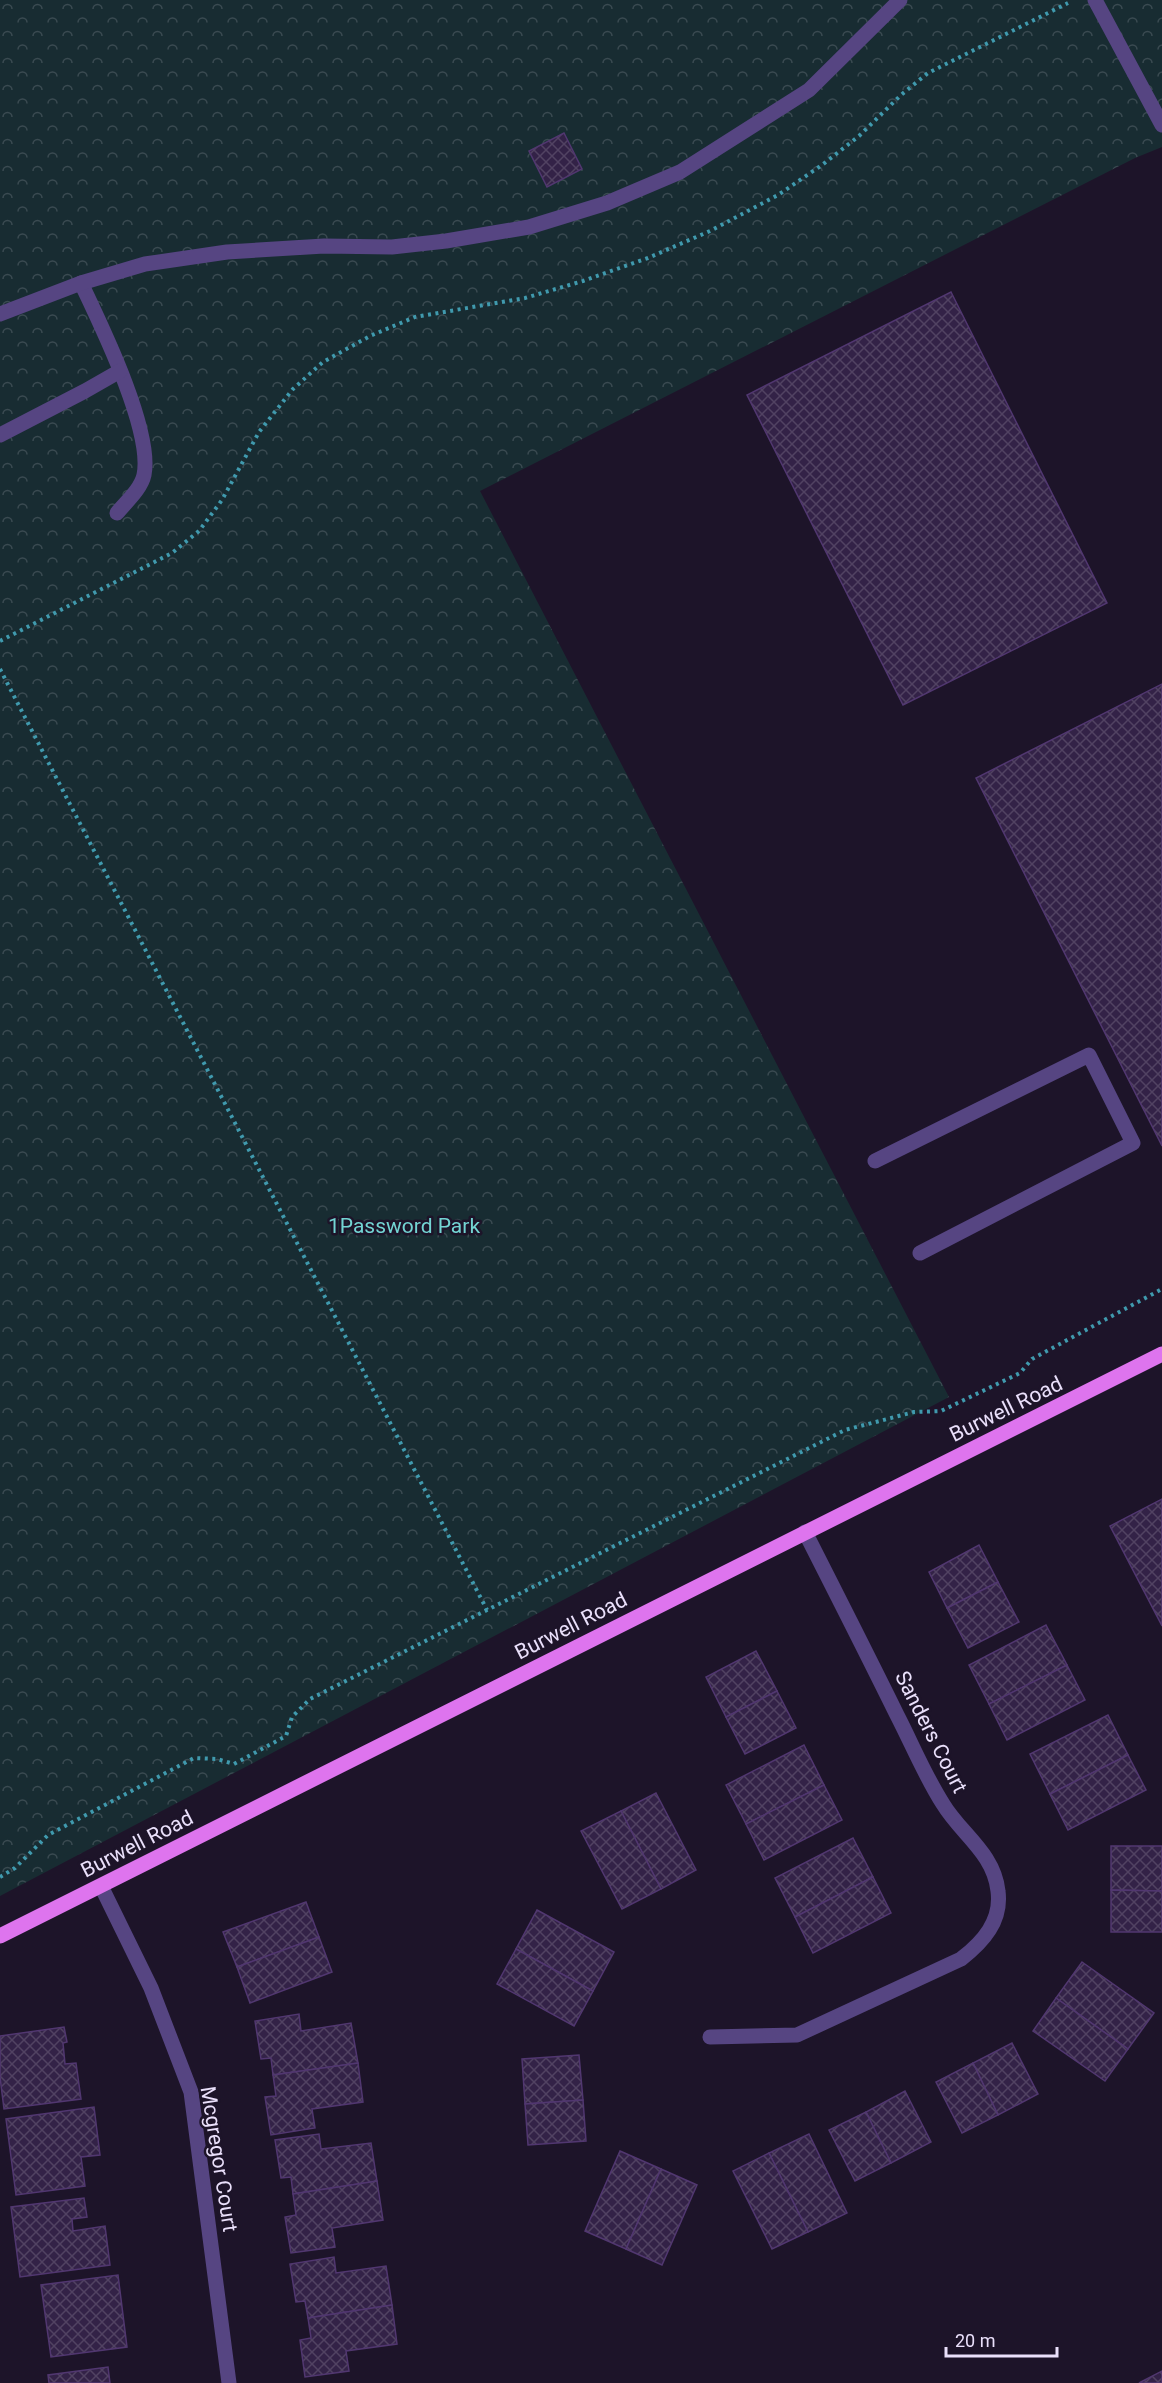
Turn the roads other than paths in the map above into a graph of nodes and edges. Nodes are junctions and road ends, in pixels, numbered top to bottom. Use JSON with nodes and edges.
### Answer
{"nodes":[{"id":1,"x":900,"y":0,"type":"edge"},
{"id":2,"x":1095,"y":0,"type":"edge"},
{"id":3,"x":1162,"y":125,"type":"edge"},
{"id":4,"x":81,"y":283,"type":"junction"},
{"id":5,"x":0,"y":314,"type":"edge"},
{"id":6,"x":120,"y":371,"type":"junction"},
{"id":7,"x":0,"y":435,"type":"edge"},
{"id":8,"x":117,"y":513,"type":"dead end"},
{"id":9,"x":875,"y":1161,"type":"dead end"},
{"id":10,"x":921,"y":1253,"type":"dead end"},
{"id":11,"x":1162,"y":1354,"type":"edge"},
{"id":12,"x":805,"y":1532,"type":"junction"},
{"id":13,"x":102,"y":1886,"type":"junction"},
{"id":14,"x":0,"y":1936,"type":"edge"},
{"id":15,"x":710,"y":2037,"type":"dead end"},
{"id":16,"x":229,"y":2383,"type":"edge"}],
"edges":[{"from":1,"to":4,"type":"street"},
{"from":2,"to":3,"type":"street"},
{"from":4,"to":5,"type":"street"},
{"from":4,"to":6,"type":"street"},
{"from":6,"to":7,"type":"street"},
{"from":6,"to":8,"type":"street"},
{"from":9,"to":10,"type":"street"},
{"from":11,"to":12,"type":"main road","name":"Burwell Road"},
{"from":12,"to":13,"type":"main road","name":"Burwell Road"},
{"from":12,"to":15,"type":"street","name":"Sanders Court"},
{"from":13,"to":14,"type":"main road","name":"Burwell Road"},
{"from":13,"to":16,"type":"street","name":"Mcgregor Court"}]}
